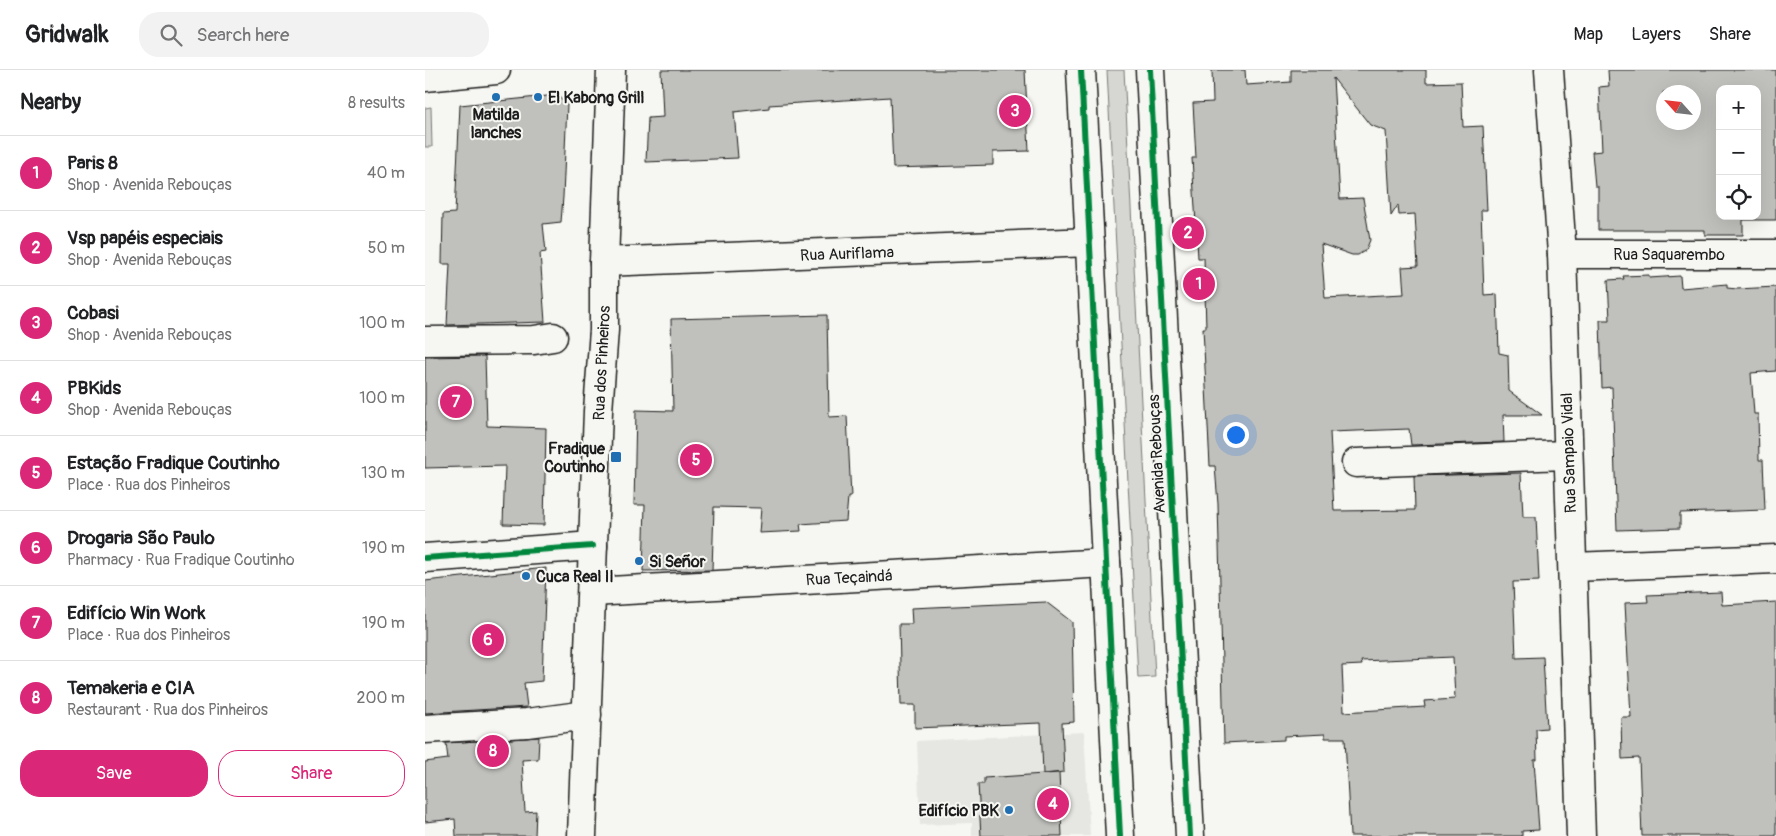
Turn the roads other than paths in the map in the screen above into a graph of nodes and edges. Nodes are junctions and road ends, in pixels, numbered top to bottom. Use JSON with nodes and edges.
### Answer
{"nodes":[{"id":1,"x":496,"y":70,"type":"edge"},
{"id":2,"x":611,"y":70,"type":"edge"},
{"id":3,"x":1081,"y":70,"type":"edge"},
{"id":4,"x":1150,"y":70,"type":"edge"},
{"id":5,"x":1549,"y":70,"type":"edge"},
{"id":6,"x":425,"y":76,"type":"edge"},
{"id":7,"x":1090,"y":242,"type":"junction"},
{"id":8,"x":1561,"y":254,"type":"junction"},
{"id":9,"x":1776,"y":254,"type":"edge"},
{"id":10,"x":604,"y":262,"type":"junction"},
{"id":11,"x":553,"y":336,"type":"dead end"},
{"id":12,"x":425,"y":341,"type":"edge"},
{"id":13,"x":1567,"y":455,"type":"junction"},
{"id":14,"x":1356,"y":463,"type":"dead end"},
{"id":15,"x":593,"y":546,"type":"junction"},
{"id":16,"x":425,"y":558,"type":"edge"},
{"id":17,"x":1776,"y":559,"type":"edge"},
{"id":18,"x":1106,"y":563,"type":"junction"},
{"id":19,"x":1573,"y":567,"type":"junction"},
{"id":20,"x":592,"y":592,"type":"junction"},
{"id":21,"x":587,"y":715,"type":"junction"},
{"id":22,"x":425,"y":729,"type":"edge"},
{"id":23,"x":582,"y":836,"type":"edge"},
{"id":24,"x":1120,"y":836,"type":"edge"},
{"id":25,"x":1190,"y":836,"type":"edge"},
{"id":26,"x":1581,"y":836,"type":"edge"}],
"edges":[{"from":1,"to":6,"type":"street"},
{"from":2,"to":10,"type":"street","name":"Rua dos Pinheiros"},
{"from":3,"to":7,"type":"street"},
{"from":4,"to":25,"type":"street","name":"Avenida Rebouças"},
{"from":5,"to":8,"type":"street","name":"Rua Sampaio Vidal"},
{"from":7,"to":10,"type":"street","name":"Rua Auriflama"},
{"from":7,"to":18,"type":"street"},
{"from":8,"to":9,"type":"street","name":"Rua Saquarembo"},
{"from":8,"to":13,"type":"street","name":"Rua Sampaio Vidal"},
{"from":10,"to":15,"type":"street","name":"Rua dos Pinheiros"},
{"from":11,"to":12,"type":"street"},
{"from":13,"to":14,"type":"street"},
{"from":13,"to":19,"type":"street","name":"Rua Sampaio Vidal"},
{"from":15,"to":16,"type":"street"},
{"from":15,"to":20,"type":"street","name":"Rua dos Pinheiros"},
{"from":17,"to":19,"type":"street"},
{"from":18,"to":20,"type":"street","name":"Rua Teçaindá"},
{"from":18,"to":24,"type":"street"},
{"from":19,"to":26,"type":"street","name":"Rua Sampaio Vidal"},
{"from":20,"to":21,"type":"street","name":"Rua dos Pinheiros"},
{"from":21,"to":22,"type":"street"},
{"from":21,"to":23,"type":"street","name":"Rua dos Pinheiros"}]}
